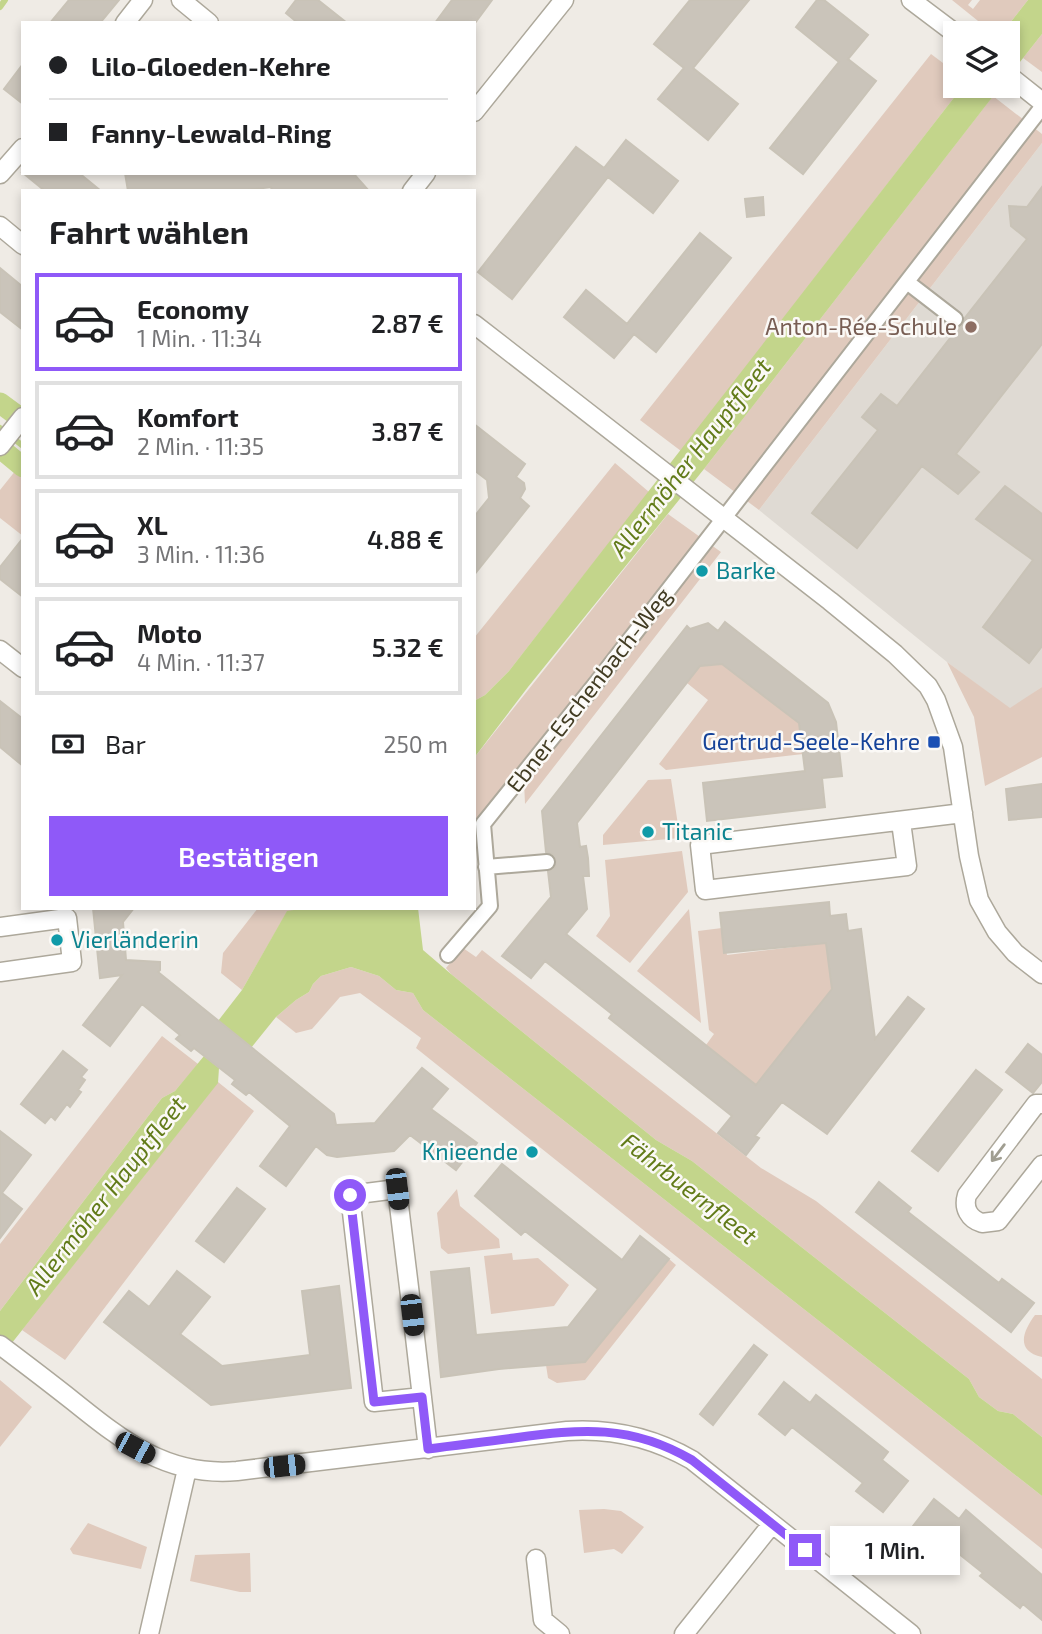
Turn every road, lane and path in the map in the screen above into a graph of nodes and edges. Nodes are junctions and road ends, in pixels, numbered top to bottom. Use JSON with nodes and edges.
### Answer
{"nodes":[{"id":1,"x":144,"y":0,"type":"edge"},
{"id":2,"x":181,"y":0,"type":"edge"},
{"id":3,"x":564,"y":0,"type":"edge"},
{"id":4,"x":911,"y":0,"type":"edge"},
{"id":5,"x":127,"y":21,"type":"edge"},
{"id":6,"x":207,"y":21,"type":"edge"},
{"id":7,"x":943,"y":24,"type":"edge"},
{"id":8,"x":1020,"y":85,"type":"edge"},
{"id":9,"x":1039,"y":102,"type":"edge"},
{"id":10,"x":476,"y":110,"type":"edge"},
{"id":11,"x":21,"y":150,"type":"edge"},
{"id":12,"x":0,"y":174,"type":"edge"},
{"id":13,"x":424,"y":175,"type":"edge"},
{"id":14,"x":414,"y":189,"type":"edge"},
{"id":15,"x":0,"y":226,"type":"edge"},
{"id":16,"x":21,"y":243,"type":"edge"},
{"id":17,"x":907,"y":282,"type":"junction"},
{"id":18,"x":955,"y":319,"type":"dead end"},
{"id":19,"x":476,"y":326,"type":"edge"},
{"id":20,"x":21,"y":420,"type":"edge"},
{"id":21,"x":0,"y":446,"type":"edge"},
{"id":22,"x":724,"y":519,"type":"junction"},
{"id":23,"x":0,"y":650,"type":"edge"},
{"id":24,"x":21,"y":666,"type":"edge"},
{"id":25,"x":963,"y":813,"type":"junction"},
{"id":26,"x":901,"y":822,"type":"junction"},
{"id":27,"x":547,"y":862,"type":"dead end"},
{"id":28,"x":486,"y":867,"type":"junction"},
{"id":29,"x":0,"y":926,"type":"edge"},
{"id":30,"x":448,"y":955,"type":"dead end"},
{"id":31,"x":0,"y":972,"type":"edge"},
{"id":32,"x":1042,"y":974,"type":"edge"},
{"id":33,"x":1042,"y":1104,"type":"edge"},
{"id":34,"x":1042,"y":1165,"type":"edge"},
{"id":35,"x":0,"y":1345,"type":"edge"},
{"id":36,"x":422,"y":1397,"type":"junction"},
{"id":37,"x":428,"y":1449,"type":"junction"},
{"id":38,"x":187,"y":1469,"type":"junction"},
{"id":39,"x":772,"y":1524,"type":"junction"},
{"id":40,"x":536,"y":1559,"type":"dead end"},
{"id":41,"x":149,"y":1634,"type":"edge"},
{"id":42,"x":561,"y":1634,"type":"edge"},
{"id":43,"x":684,"y":1634,"type":"edge"},
{"id":44,"x":911,"y":1634,"type":"edge"}],
"edges":[{"from":1,"to":5,"type":"street"},
{"from":2,"to":6,"type":"street"},
{"from":3,"to":10,"type":"street"},
{"from":4,"to":7,"type":"street"},
{"from":8,"to":9,"type":"street"},
{"from":9,"to":17,"type":"street","name":"Ebner-Eschenbach-Weg"},
{"from":11,"to":12,"type":"street"},
{"from":13,"to":14,"type":"street"},
{"from":15,"to":16,"type":"street"},
{"from":17,"to":18,"type":"street"},
{"from":17,"to":22,"type":"street","name":"Ebner-Eschenbach-Weg"},
{"from":19,"to":22,"type":"street"},
{"from":20,"to":21,"type":"street"},
{"from":22,"to":25,"type":"street"},
{"from":22,"to":28,"type":"street","name":"Ebner-Eschenbach-Weg"},
{"from":23,"to":24,"type":"street"},
{"from":25,"to":26,"type":"street"},
{"from":25,"to":32,"type":"street"},
{"from":26,"to":26,"type":"street"},
{"from":27,"to":28,"type":"street"},
{"from":28,"to":30,"type":"street","name":"Ebner-Eschenbach-Weg"},
{"from":29,"to":31,"type":"street"},
{"from":33,"to":34,"type":"street","one_way":true},
{"from":35,"to":38,"type":"street"},
{"from":36,"to":36,"type":"street"},
{"from":36,"to":37,"type":"street"},
{"from":37,"to":38,"type":"street"},
{"from":37,"to":39,"type":"street"},
{"from":38,"to":41,"type":"street"},
{"from":39,"to":43,"type":"street"},
{"from":39,"to":44,"type":"street"},
{"from":40,"to":42,"type":"street"}]}
